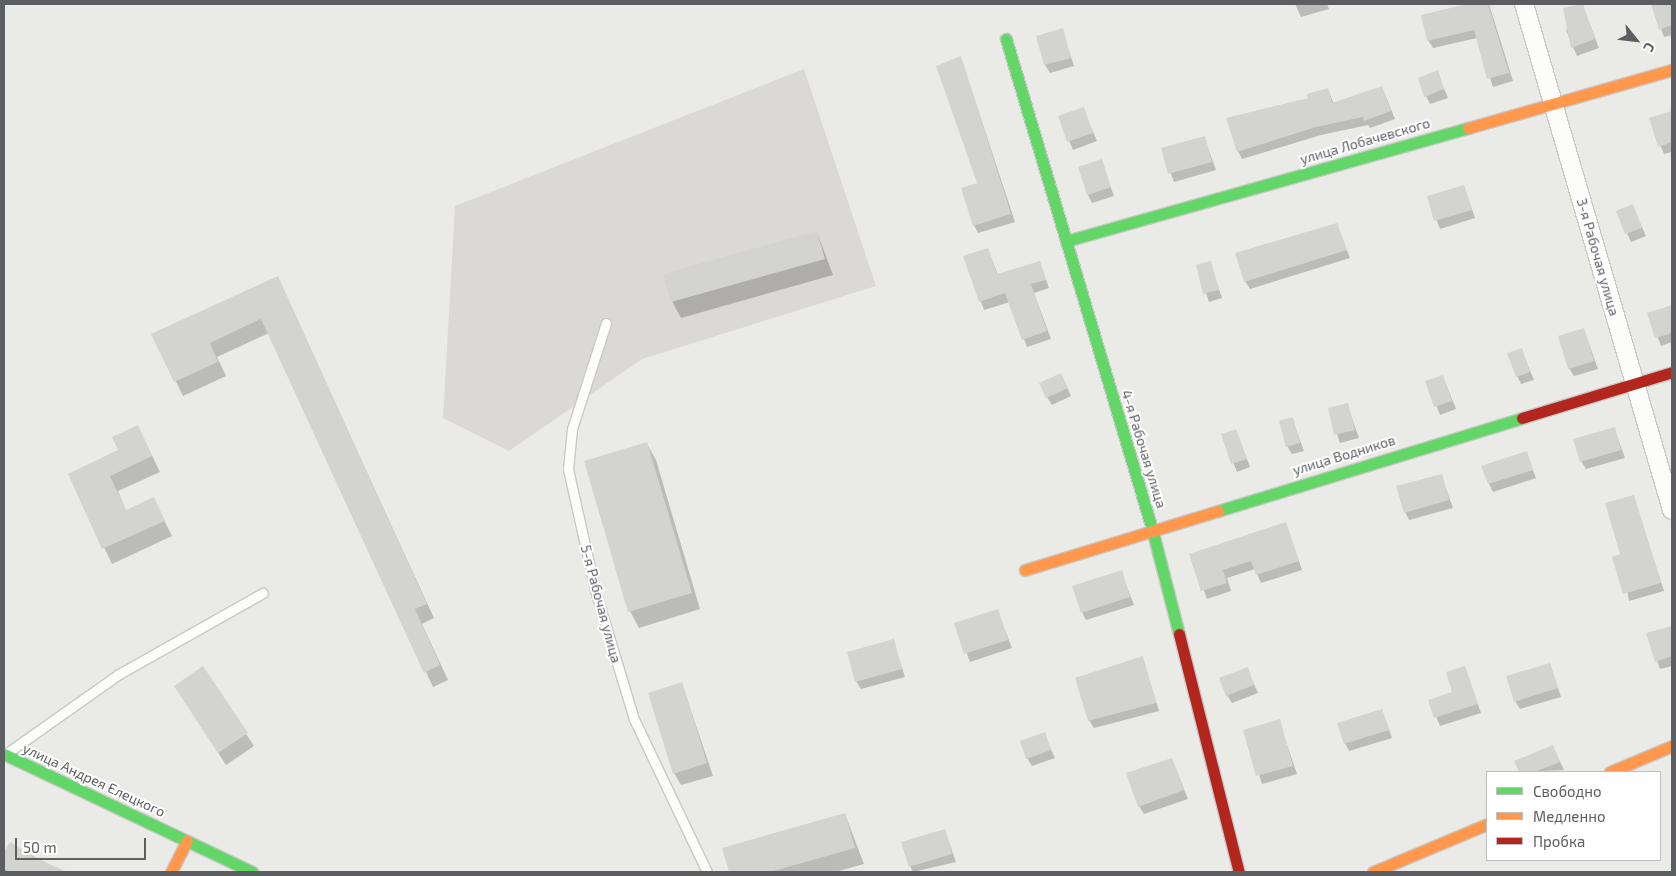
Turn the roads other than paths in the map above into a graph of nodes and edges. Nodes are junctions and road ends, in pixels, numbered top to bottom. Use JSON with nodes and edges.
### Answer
{"nodes":[{"id":1,"x":1524,"y":4,"type":"edge"},
{"id":2,"x":1006,"y":39,"type":"dead end"},
{"id":3,"x":1672,"y":70,"type":"edge"},
{"id":4,"x":1554,"y":104,"type":"junction"},
{"id":5,"x":1066,"y":241,"type":"junction"},
{"id":6,"x":606,"y":323,"type":"dead end"},
{"id":7,"x":1672,"y":372,"type":"edge"},
{"id":8,"x":1635,"y":383,"type":"junction"},
{"id":9,"x":1672,"y":510,"type":"edge"},
{"id":10,"x":1152,"y":529,"type":"junction"},
{"id":11,"x":1025,"y":570,"type":"dead end"},
{"id":12,"x":263,"y":593,"type":"dead end"},
{"id":13,"x":1672,"y":746,"type":"edge"},
{"id":14,"x":4,"y":754,"type":"edge"},
{"id":15,"x":1612,"y":771,"type":"edge"},
{"id":16,"x":1486,"y":824,"type":"edge"},
{"id":17,"x":187,"y":841,"type":"junction"},
{"id":18,"x":171,"y":872,"type":"edge"},
{"id":19,"x":252,"y":872,"type":"edge"},
{"id":20,"x":707,"y":872,"type":"edge"},
{"id":21,"x":1239,"y":872,"type":"edge"},
{"id":22,"x":1373,"y":872,"type":"edge"}],
"edges":[{"from":1,"to":4,"type":"street","name":"3-я Рабочая улица"},
{"from":2,"to":5,"type":"street","name":"4-я Рабочая улица"},
{"from":3,"to":4,"type":"street","name":"улица Лобачевского"},
{"from":4,"to":5,"type":"street","name":"улица Лобачевского"},
{"from":4,"to":8,"type":"street","name":"3-я Рабочая улица"},
{"from":5,"to":10,"type":"street","name":"4-я Рабочая улица"},
{"from":6,"to":20,"type":"lane","name":"5-я Рабочая улица"},
{"from":7,"to":8,"type":"street","name":"улица Водников"},
{"from":8,"to":9,"type":"street","name":"3-я Рабочая улица"},
{"from":8,"to":10,"type":"street","name":"улица Водников"},
{"from":10,"to":11,"type":"street","name":"улица Водников"},
{"from":10,"to":21,"type":"street","name":"4-я Рабочая улица"},
{"from":12,"to":14,"type":"lane"},
{"from":13,"to":15,"type":"street"},
{"from":14,"to":17,"type":"street","name":"улица Андрея Елецкого"},
{"from":16,"to":22,"type":"street"},
{"from":17,"to":18,"type":"street"},
{"from":17,"to":19,"type":"street","name":"улица Андрея Елецкого"}]}
